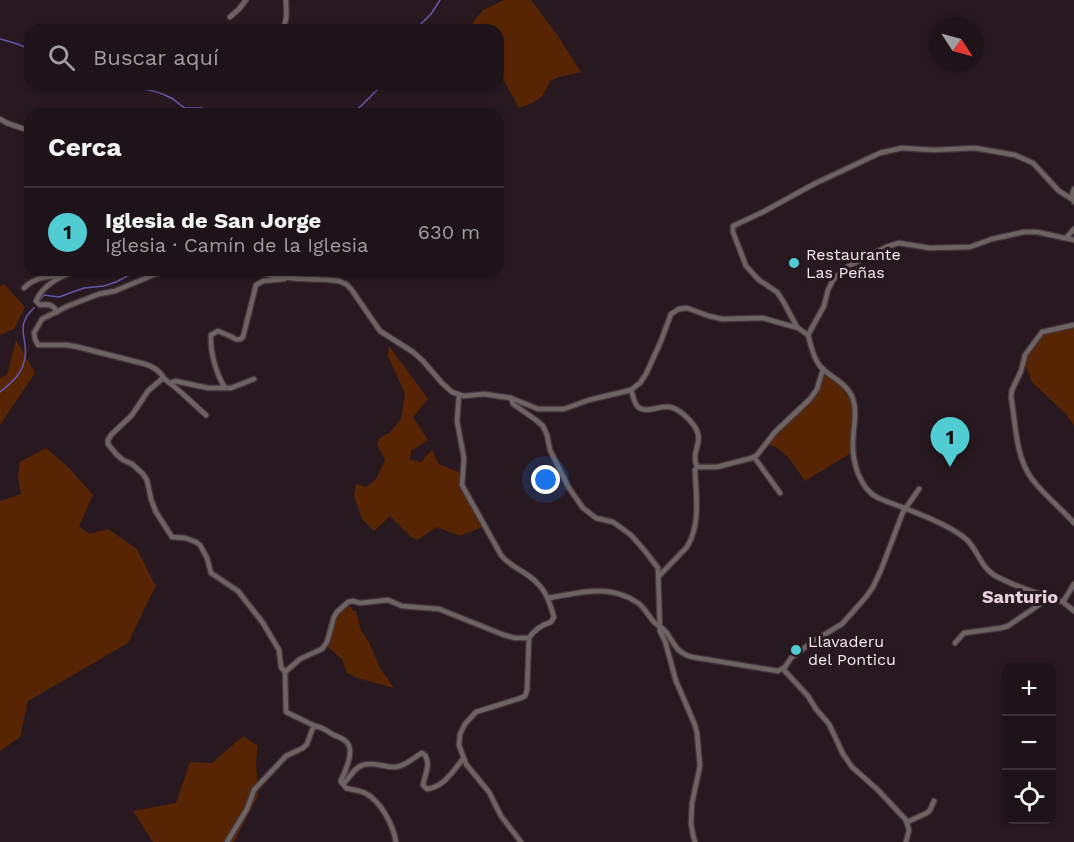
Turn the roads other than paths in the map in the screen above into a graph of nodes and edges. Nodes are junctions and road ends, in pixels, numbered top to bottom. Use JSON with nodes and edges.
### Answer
{"nodes":[{"id":1,"x":246,"y":0,"type":"edge"},
{"id":2,"x":286,"y":0,"type":"edge"},
{"id":3,"x":230,"y":17,"type":"dead end"},
{"id":4,"x":285,"y":24,"type":"edge"},
{"id":5,"x":0,"y":118,"type":"edge"},
{"id":6,"x":24,"y":129,"type":"edge"},
{"id":7,"x":1074,"y":189,"type":"edge"},
{"id":8,"x":1073,"y":200,"type":"edge"},
{"id":9,"x":1074,"y":229,"type":"edge"},
{"id":10,"x":1066,"y":238,"type":"junction"},
{"id":11,"x":1074,"y":240,"type":"edge"},
{"id":12,"x":55,"y":276,"type":"edge"},
{"id":13,"x":63,"y":276,"type":"edge"},
{"id":14,"x":151,"y":276,"type":"edge"},
{"id":15,"x":281,"y":276,"type":"edge"},
{"id":16,"x":292,"y":278,"type":"junction"},
{"id":17,"x":24,"y":288,"type":"dead end"},
{"id":18,"x":57,"y":312,"type":"junction"},
{"id":19,"x":1074,"y":325,"type":"edge"},
{"id":20,"x":798,"y":328,"type":"junction"},
{"id":21,"x":808,"y":335,"type":"junction"},
{"id":22,"x":823,"y":369,"type":"junction"},
{"id":23,"x":164,"y":378,"type":"junction"},
{"id":24,"x":254,"y":379,"type":"dead end"},
{"id":25,"x":170,"y":383,"type":"junction"},
{"id":26,"x":225,"y":388,"type":"junction"},
{"id":27,"x":631,"y":390,"type":"junction"},
{"id":28,"x":459,"y":395,"type":"junction"},
{"id":29,"x":511,"y":398,"type":"junction"},
{"id":30,"x":207,"y":416,"type":"dead end"},
{"id":31,"x":754,"y":457,"type":"junction"},
{"id":32,"x":697,"y":467,"type":"junction"},
{"id":33,"x":919,"y":489,"type":"dead end"},
{"id":34,"x":780,"y":493,"type":"dead end"},
{"id":35,"x":904,"y":508,"type":"junction"},
{"id":36,"x":1074,"y":523,"type":"edge"},
{"id":37,"x":659,"y":576,"type":"junction"},
{"id":38,"x":1074,"y":584,"type":"edge"},
{"id":39,"x":1048,"y":596,"type":"junction"},
{"id":40,"x":548,"y":598,"type":"junction"},
{"id":41,"x":1063,"y":602,"type":"junction"},
{"id":42,"x":1074,"y":611,"type":"edge"},
{"id":43,"x":659,"y":626,"type":"junction"},
{"id":44,"x":529,"y":638,"type":"junction"},
{"id":45,"x":955,"y":643,"type":"dead end"},
{"id":46,"x":783,"y":669,"type":"junction"},
{"id":47,"x":285,"y":672,"type":"junction"},
{"id":48,"x":315,"y":726,"type":"junction"},
{"id":49,"x":463,"y":759,"type":"junction"},
{"id":50,"x":343,"y":784,"type":"junction"},
{"id":51,"x":934,"y":801,"type":"dead end"},
{"id":52,"x":907,"y":822,"type":"junction"},
{"id":53,"x":227,"y":842,"type":"edge"},
{"id":54,"x":396,"y":842,"type":"edge"},
{"id":55,"x":521,"y":842,"type":"edge"},
{"id":56,"x":695,"y":842,"type":"edge"},
{"id":57,"x":906,"y":842,"type":"edge"}],
"edges":[{"from":1,"to":3,"type":"street"},
{"from":2,"to":4,"type":"street"},
{"from":5,"to":6,"type":"street"},
{"from":7,"to":8,"type":"street"},
{"from":8,"to":20,"type":"street"},
{"from":9,"to":10,"type":"street"},
{"from":10,"to":11,"type":"street"},
{"from":10,"to":21,"type":"street"},
{"from":12,"to":17,"type":"street"},
{"from":13,"to":18,"type":"street"},
{"from":14,"to":18,"type":"street"},
{"from":15,"to":16,"type":"street"},
{"from":16,"to":26,"type":"street"},
{"from":16,"to":28,"type":"street"},
{"from":18,"to":23,"type":"street"},
{"from":19,"to":36,"type":"street"},
{"from":20,"to":21,"type":"street"},
{"from":20,"to":27,"type":"street"},
{"from":21,"to":22,"type":"street"},
{"from":22,"to":31,"type":"street"},
{"from":22,"to":35,"type":"street"},
{"from":23,"to":25,"type":"street"},
{"from":23,"to":47,"type":"street"},
{"from":24,"to":26,"type":"street"},
{"from":25,"to":26,"type":"street"},
{"from":25,"to":30,"type":"street"},
{"from":27,"to":29,"type":"street"},
{"from":27,"to":32,"type":"street"},
{"from":28,"to":29,"type":"street"},
{"from":28,"to":40,"type":"street"},
{"from":29,"to":37,"type":"street"},
{"from":31,"to":32,"type":"street"},
{"from":31,"to":34,"type":"street"},
{"from":32,"to":37,"type":"street"},
{"from":33,"to":35,"type":"street"},
{"from":35,"to":39,"type":"street"},
{"from":35,"to":46,"type":"street"},
{"from":37,"to":43,"type":"street"},
{"from":38,"to":41,"type":"street"},
{"from":39,"to":41,"type":"street"},
{"from":39,"to":45,"type":"street"},
{"from":40,"to":43,"type":"street"},
{"from":40,"to":44,"type":"street"},
{"from":41,"to":42,"type":"street"},
{"from":43,"to":46,"type":"street"},
{"from":43,"to":56,"type":"street"},
{"from":44,"to":47,"type":"street"},
{"from":44,"to":49,"type":"street"},
{"from":46,"to":52,"type":"street"},
{"from":47,"to":48,"type":"street"},
{"from":48,"to":50,"type":"street"},
{"from":48,"to":53,"type":"street"},
{"from":49,"to":50,"type":"street"},
{"from":49,"to":55,"type":"street"},
{"from":50,"to":54,"type":"street"},
{"from":51,"to":52,"type":"street"},
{"from":52,"to":57,"type":"street"}]}
